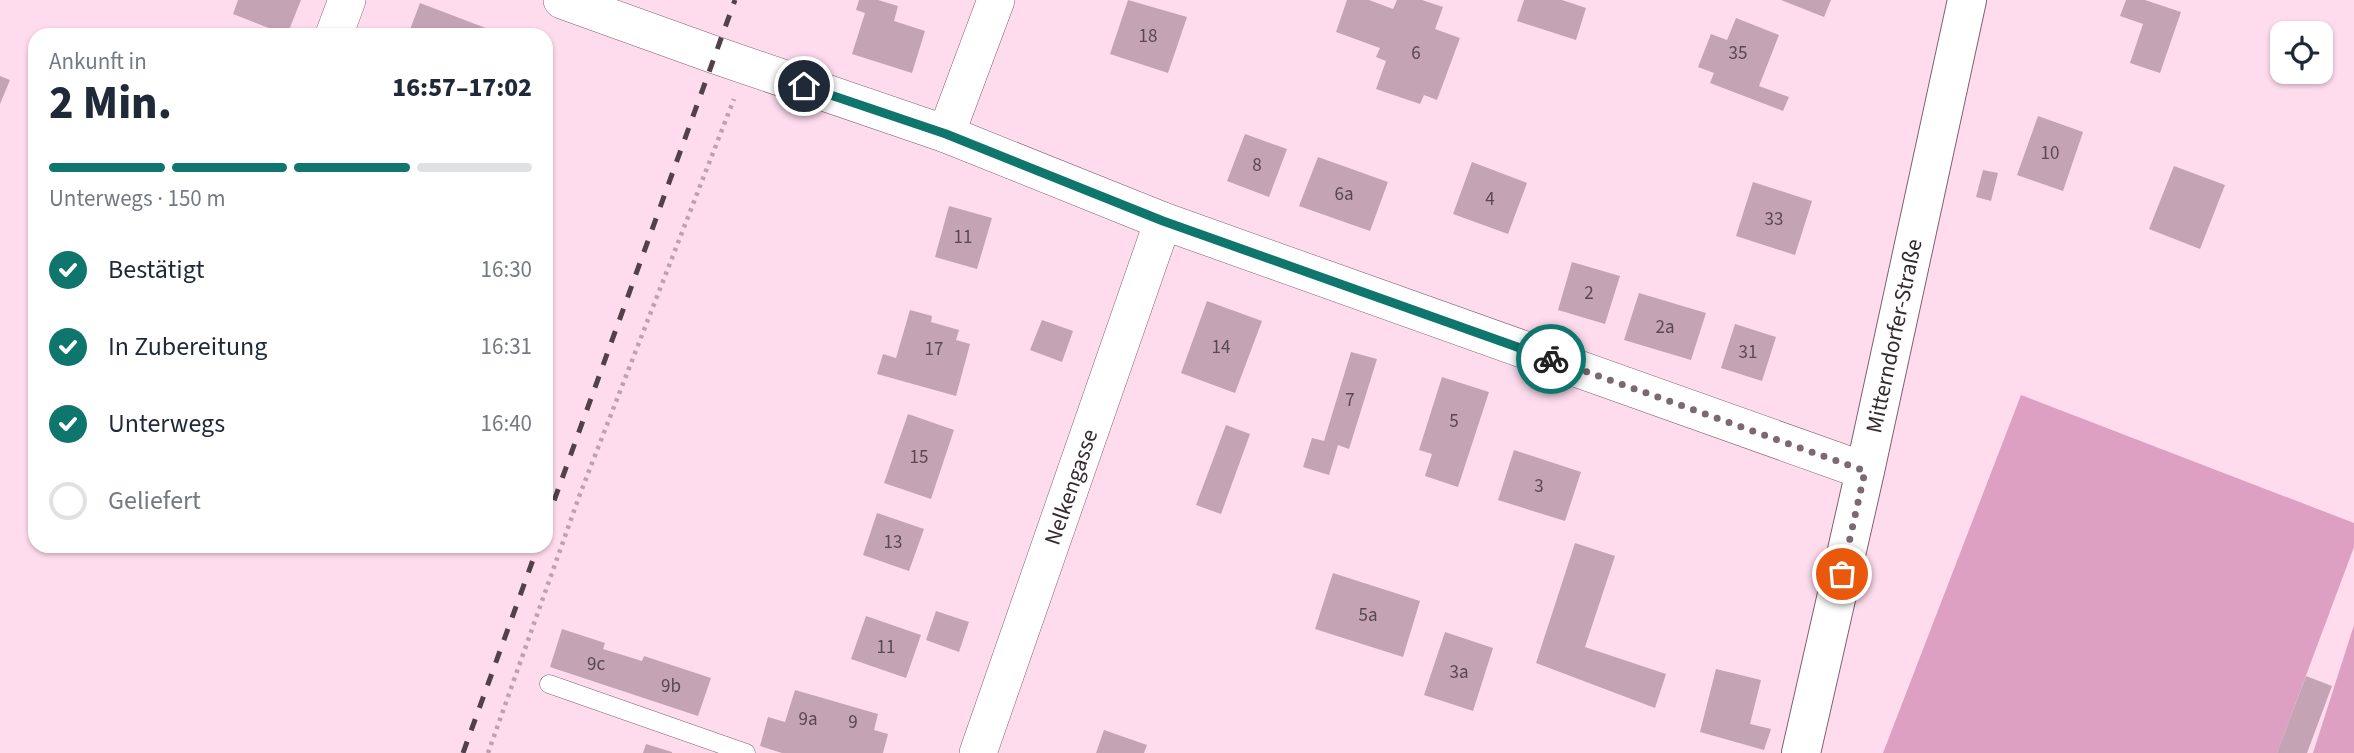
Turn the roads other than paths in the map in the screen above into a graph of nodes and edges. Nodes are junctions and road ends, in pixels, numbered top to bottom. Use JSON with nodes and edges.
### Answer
{"nodes":[{"id":1,"x":347,"y":0,"type":"edge"},
{"id":2,"x":562,"y":0,"type":"edge"},
{"id":3,"x":996,"y":0,"type":"edge"},
{"id":4,"x":1967,"y":0,"type":"edge"},
{"id":5,"x":337,"y":28,"type":"edge"},
{"id":6,"x":946,"y":134,"type":"junction"},
{"id":7,"x":1163,"y":221,"type":"junction"},
{"id":8,"x":1865,"y":471,"type":"junction"},
{"id":9,"x":549,"y":684,"type":"dead end"},
{"id":10,"x":747,"y":753,"type":"edge"},
{"id":11,"x":978,"y":753,"type":"edge"},
{"id":12,"x":1801,"y":753,"type":"edge"}],
"edges":[{"from":1,"to":5,"type":"street"},
{"from":2,"to":6,"type":"street"},
{"from":3,"to":6,"type":"street"},
{"from":4,"to":8,"type":"street","name":"Mitterndorfer-Straße"},
{"from":6,"to":7,"type":"street"},
{"from":7,"to":8,"type":"street"},
{"from":7,"to":11,"type":"street","name":"Nelkengasse"},
{"from":8,"to":12,"type":"street","name":"Mitterndorfer-Straße"},
{"from":9,"to":10,"type":"lane"}]}
